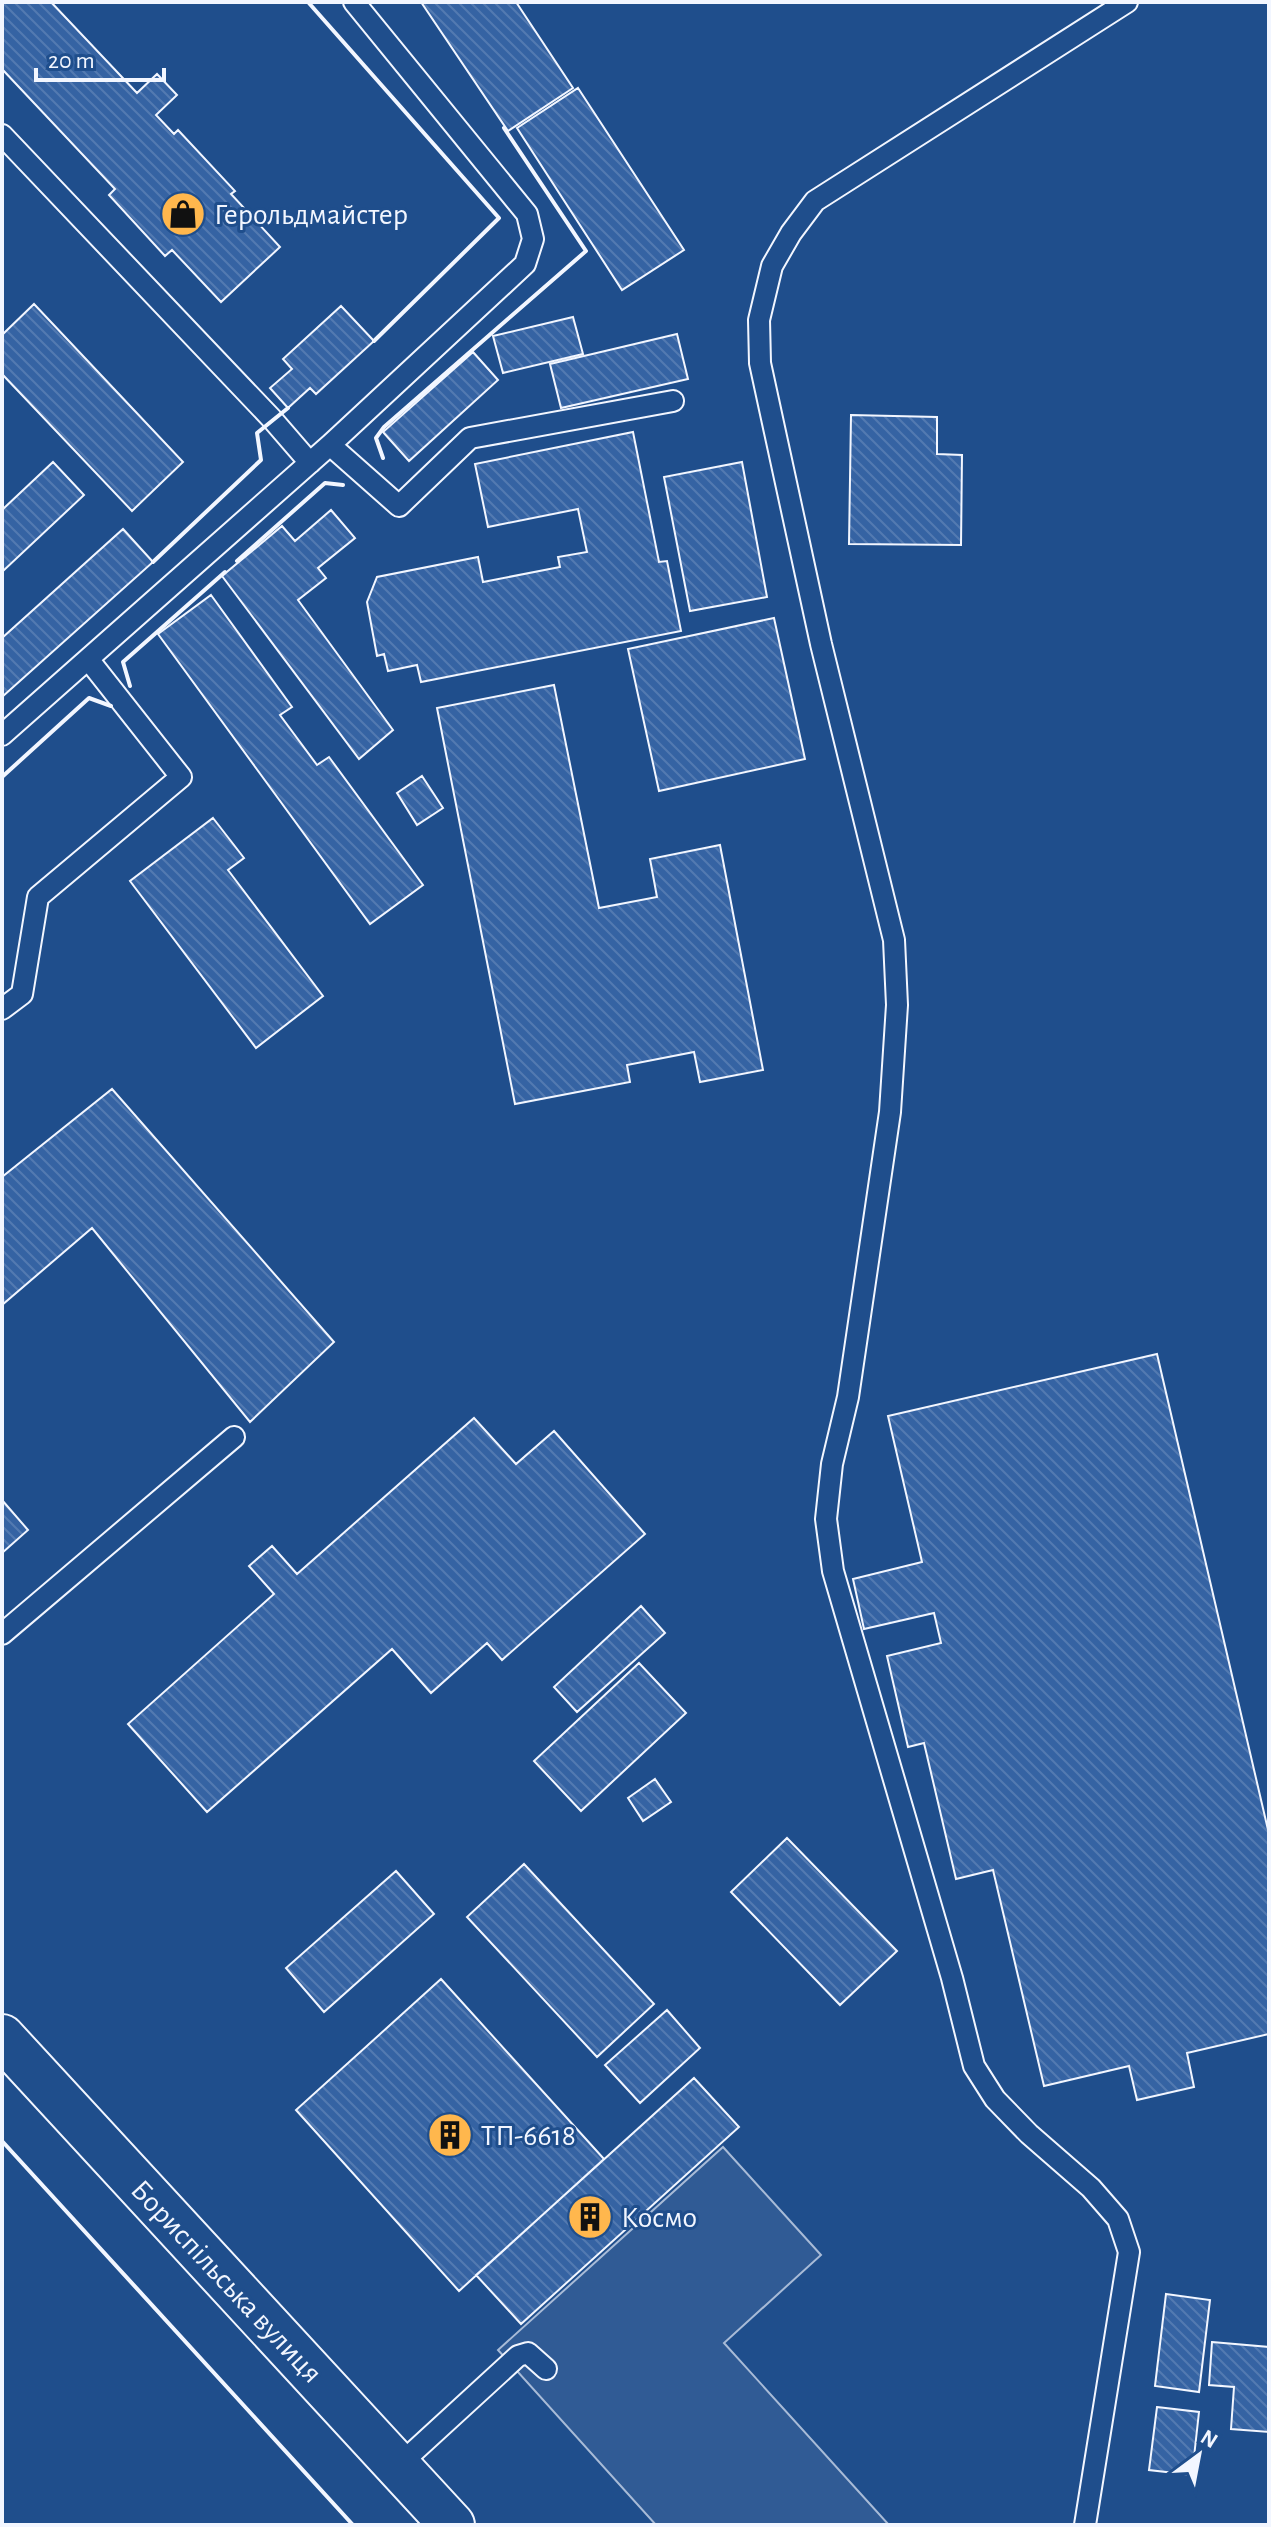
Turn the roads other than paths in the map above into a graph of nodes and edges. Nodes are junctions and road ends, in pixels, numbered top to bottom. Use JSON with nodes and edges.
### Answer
{"nodes":[{"id":1,"x":354,"y":2,"type":"edge"},
{"id":2,"x":1127,"y":2,"type":"edge"},
{"id":3,"x":2,"y":135,"type":"edge"},
{"id":4,"x":673,"y":401,"type":"dead end"},
{"id":5,"x":330,"y":445,"type":"junction"},
{"id":6,"x":310,"y":463,"type":"junction"},
{"id":7,"x":88,"y":659,"type":"junction"},
{"id":8,"x":2,"y":735,"type":"edge"},
{"id":9,"x":2,"y":1009,"type":"edge"},
{"id":10,"x":234,"y":1437,"type":"dead end"},
{"id":11,"x":2,"y":1634,"type":"edge"},
{"id":12,"x":2,"y":2037,"type":"edge"},
{"id":13,"x":546,"y":2369,"type":"dead end"},
{"id":14,"x":398,"y":2466,"type":"junction"},
{"id":15,"x":452,"y":2525,"type":"edge"},
{"id":16,"x":1085,"y":2525,"type":"edge"}],
"edges":[{"from":1,"to":5,"type":"lane"},
{"from":2,"to":16,"type":"lane"},
{"from":3,"to":6,"type":"lane"},
{"from":4,"to":5,"type":"lane"},
{"from":5,"to":6,"type":"lane"},
{"from":6,"to":7,"type":"lane"},
{"from":7,"to":8,"type":"lane"},
{"from":7,"to":9,"type":"lane"},
{"from":10,"to":11,"type":"lane"},
{"from":12,"to":14,"type":"main road","name":"Бориспільська вулиця"},
{"from":13,"to":14,"type":"lane"},
{"from":14,"to":15,"type":"main road","name":"Бориспільська вулиця"}]}
